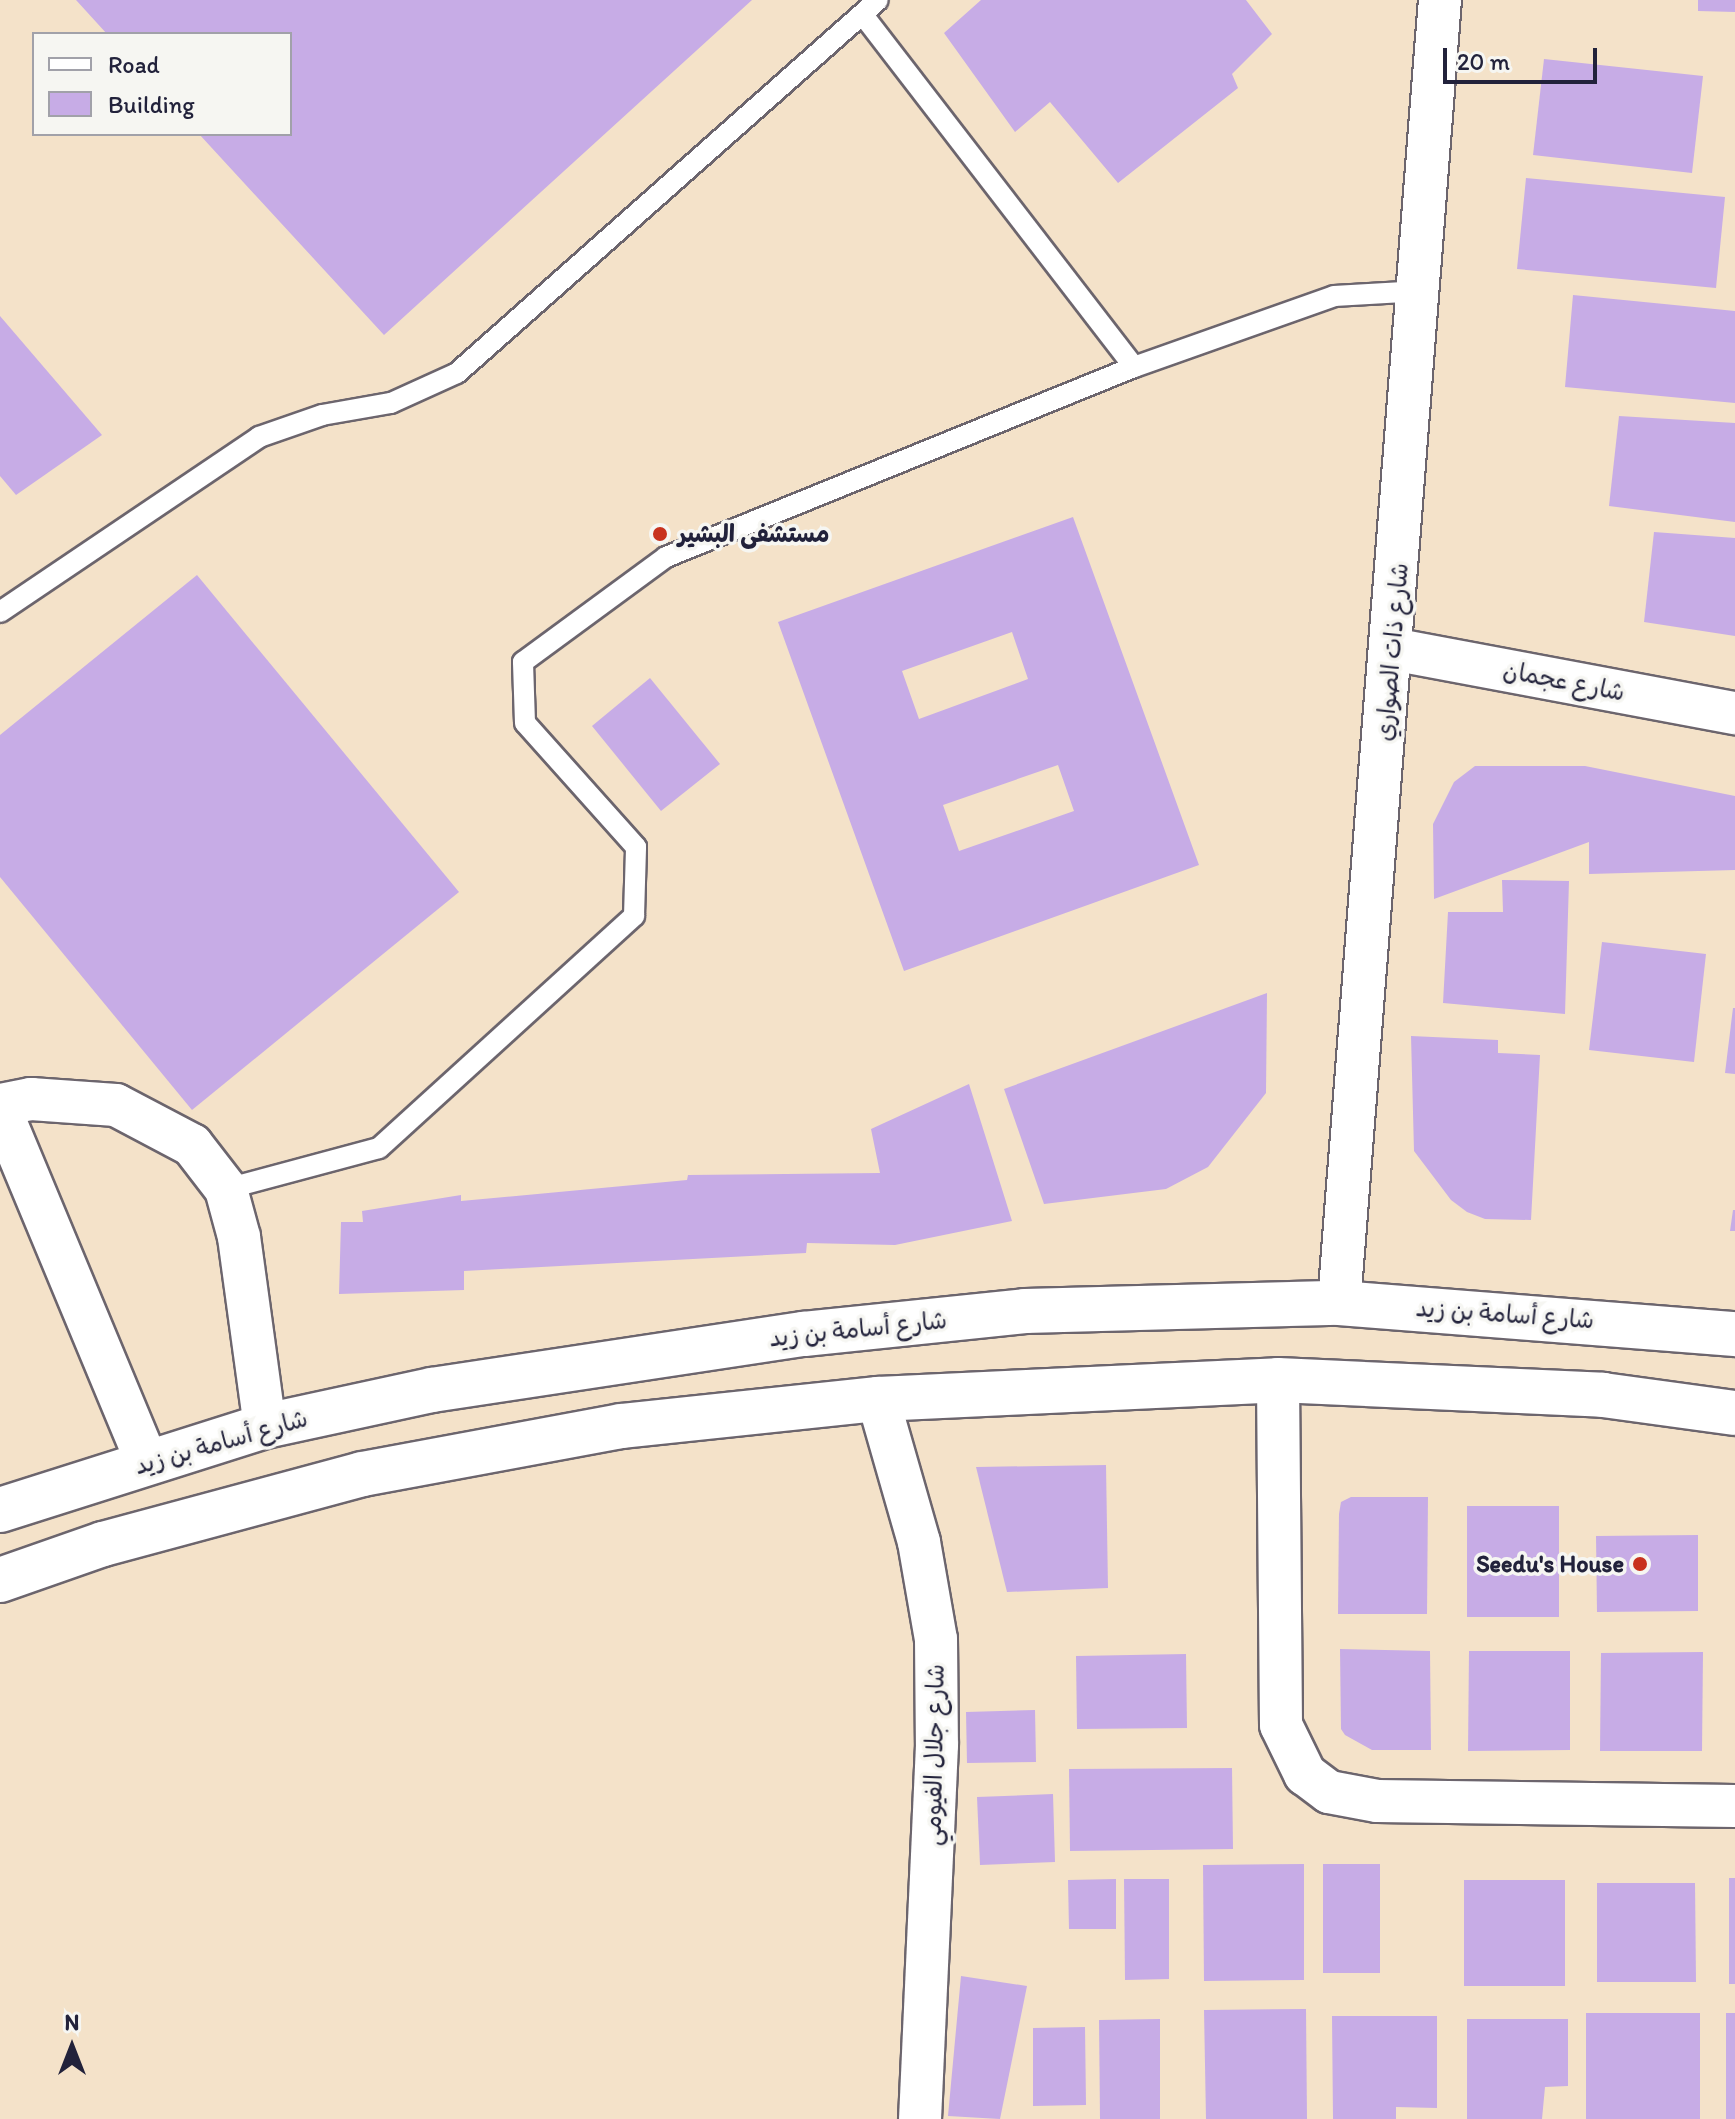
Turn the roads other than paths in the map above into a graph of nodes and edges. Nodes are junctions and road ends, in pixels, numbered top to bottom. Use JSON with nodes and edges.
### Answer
{"nodes":[{"id":1,"x":1440,"y":0,"type":"edge"},
{"id":2,"x":871,"y":7,"type":"edge"},
{"id":3,"x":1421,"y":291,"type":"junction"},
{"id":4,"x":1134,"y":367,"type":"junction"},
{"id":5,"x":0,"y":612,"type":"edge"},
{"id":6,"x":1392,"y":649,"type":"junction"},
{"id":7,"x":1735,"y":713,"type":"edge"},
{"id":8,"x":0,"y":1107,"type":"edge"},
{"id":9,"x":226,"y":1189,"type":"junction"},
{"id":10,"x":1339,"y":1303,"type":"junction"},
{"id":11,"x":1735,"y":1334,"type":"edge"},
{"id":12,"x":1278,"y":1380,"type":"junction"},
{"id":13,"x":878,"y":1399,"type":"junction"},
{"id":14,"x":1735,"y":1413,"type":"edge"},
{"id":15,"x":265,"y":1426,"type":"junction"},
{"id":16,"x":147,"y":1463,"type":"junction"},
{"id":17,"x":0,"y":1510,"type":"edge"},
{"id":18,"x":0,"y":1580,"type":"edge"},
{"id":19,"x":1735,"y":1806,"type":"edge"},
{"id":20,"x":920,"y":2119,"type":"edge"}],
"edges":[{"from":1,"to":3,"type":"street","name":"شارع ذات الصواري"},
{"from":2,"to":4,"type":"lane"},
{"from":2,"to":5,"type":"lane"},
{"from":3,"to":4,"type":"lane"},
{"from":3,"to":6,"type":"street","name":"شارع ذات الصواري"},
{"from":4,"to":9,"type":"lane"},
{"from":6,"to":7,"type":"street","name":"شارع عجمان"},
{"from":6,"to":10,"type":"street","name":"شارع ذات الصواري"},
{"from":8,"to":9,"type":"street"},
{"from":8,"to":16,"type":"street"},
{"from":9,"to":15,"type":"street"},
{"from":10,"to":11,"type":"highway","name":"شارع أسامة بن زيد"},
{"from":10,"to":15,"type":"highway","name":"شارع أسامة بن زيد"},
{"from":12,"to":13,"type":"highway"},
{"from":12,"to":14,"type":"highway"},
{"from":12,"to":19,"type":"street"},
{"from":13,"to":18,"type":"highway"},
{"from":13,"to":20,"type":"street","name":"شارع جلال الفيومي"},
{"from":15,"to":16,"type":"highway","name":"شارع أسامة بن زيد"},
{"from":16,"to":17,"type":"highway","name":"شارع أسامة بن زيد"}]}
